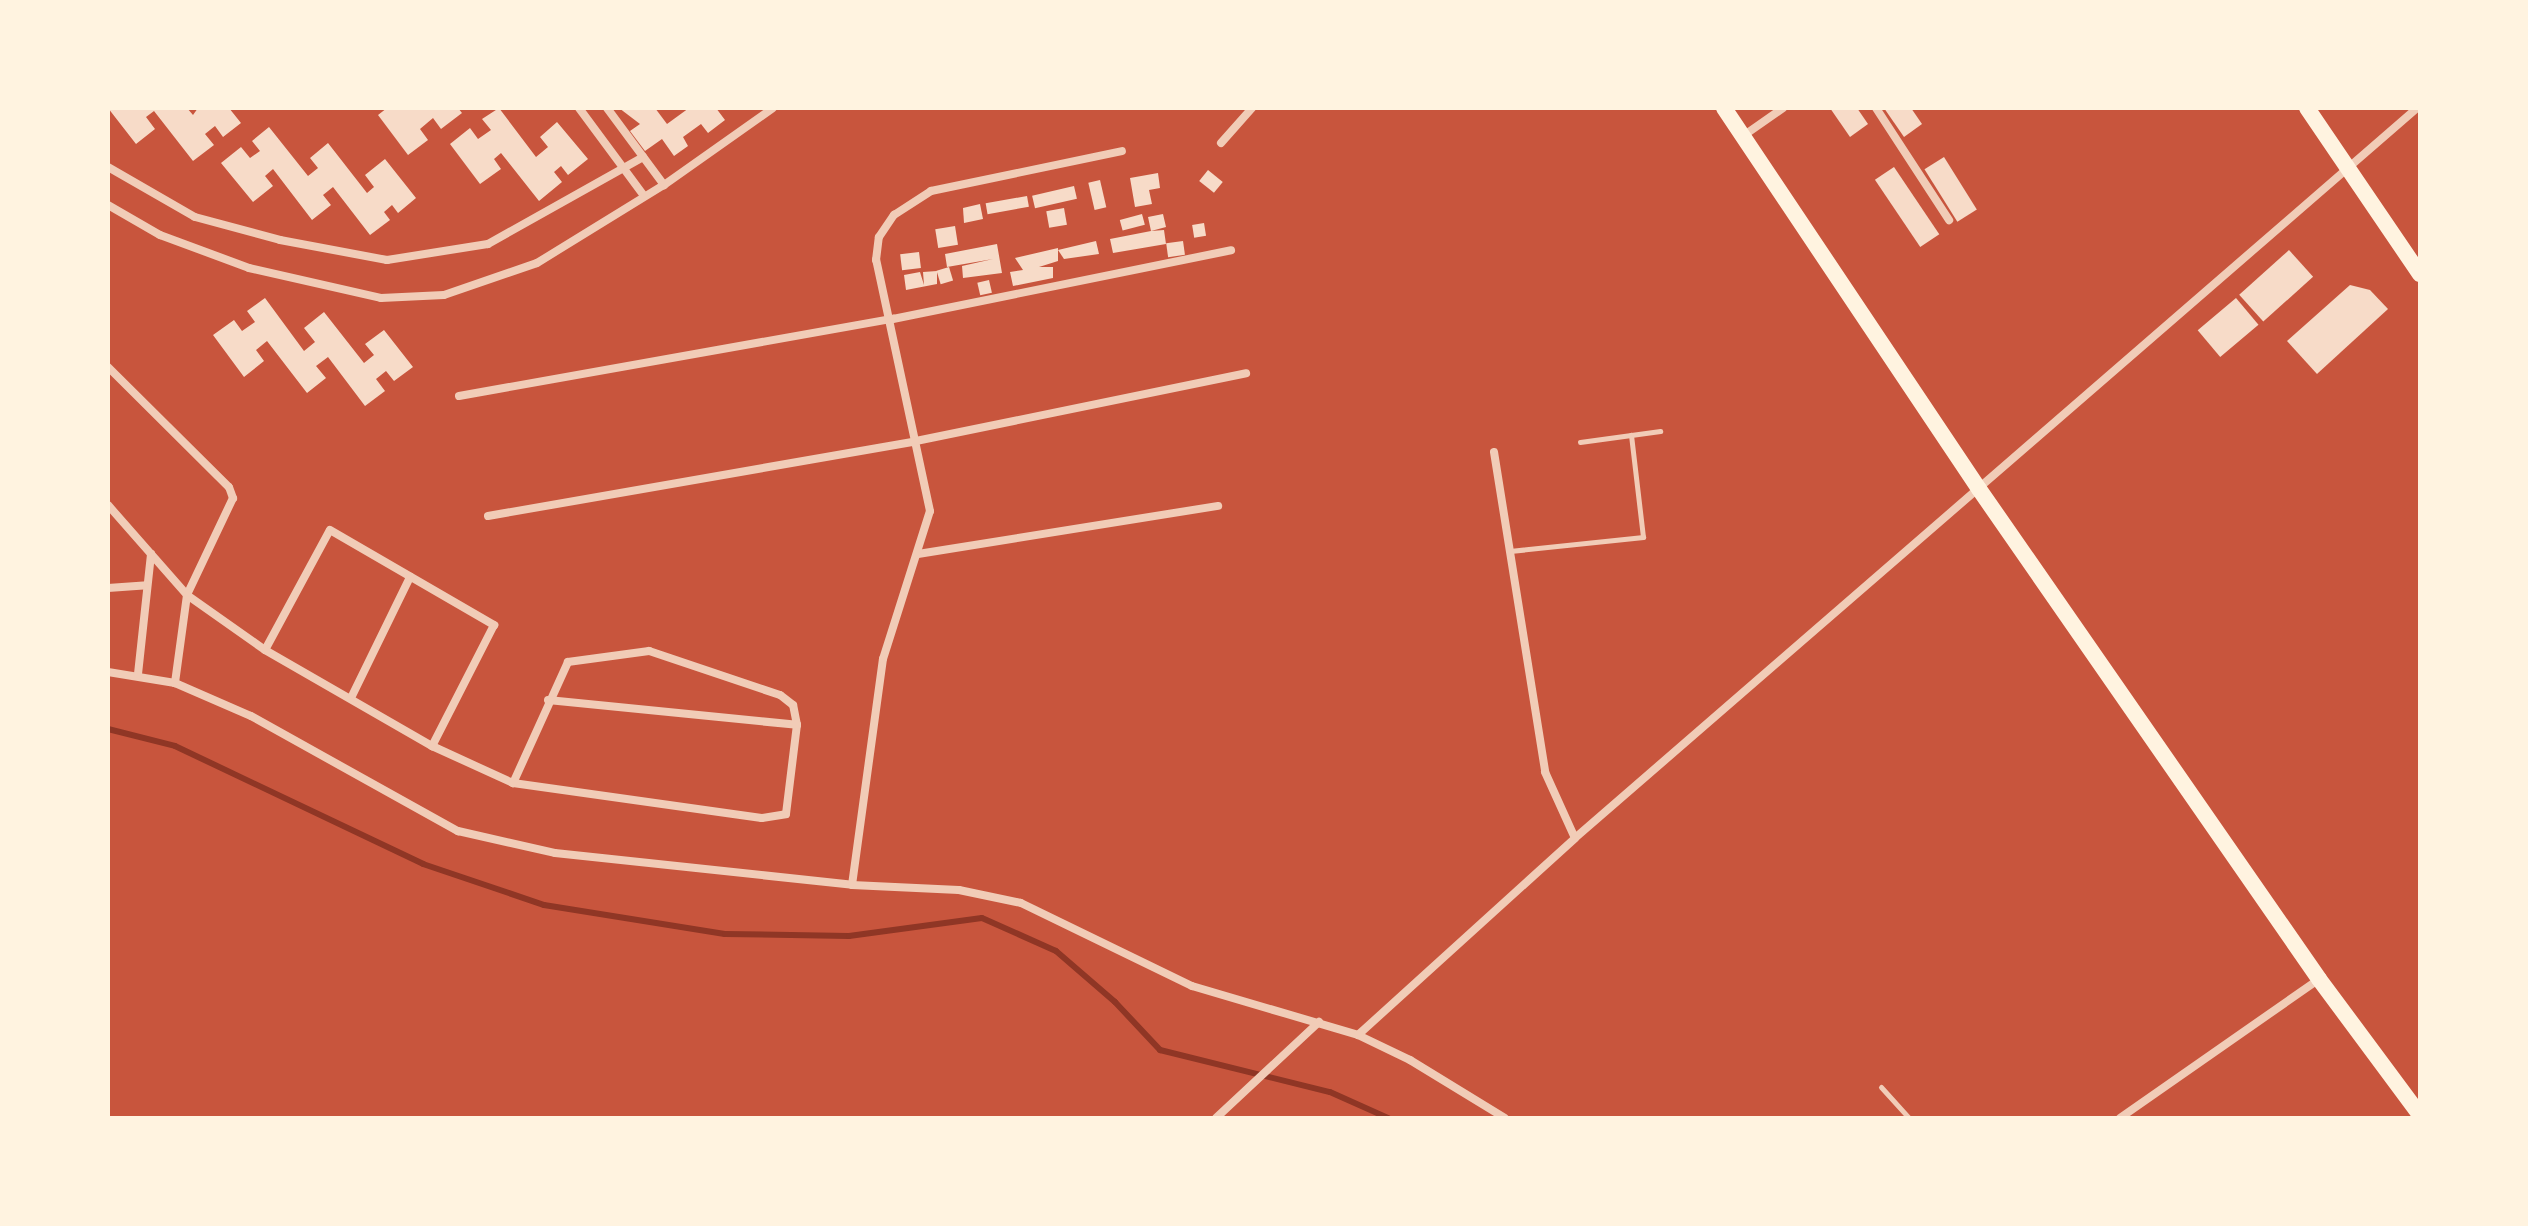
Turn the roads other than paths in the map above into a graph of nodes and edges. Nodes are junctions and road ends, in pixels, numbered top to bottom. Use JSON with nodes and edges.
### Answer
{"nodes":[{"id":1,"x":579,"y":108,"type":"edge"},
{"id":2,"x":607,"y":108,"type":"edge"},
{"id":3,"x":773,"y":108,"type":"edge"},
{"id":4,"x":1252,"y":108,"type":"edge"},
{"id":5,"x":1724,"y":108,"type":"edge"},
{"id":6,"x":1783,"y":108,"type":"edge"},
{"id":7,"x":1876,"y":108,"type":"edge"},
{"id":8,"x":2307,"y":108,"type":"edge"},
{"id":9,"x":2417,"y":108,"type":"edge"},
{"id":10,"x":1743,"y":136,"type":"junction"},
{"id":11,"x":1221,"y":143,"type":"dead end"},
{"id":12,"x":1122,"y":151,"type":"dead end"},
{"id":13,"x":643,"y":157,"type":"junction"},
{"id":14,"x":2346,"y":165,"type":"junction"},
{"id":15,"x":108,"y":167,"type":"edge"},
{"id":16,"x":624,"y":170,"type":"junction"},
{"id":17,"x":664,"y":185,"type":"junction"},
{"id":18,"x":644,"y":196,"type":"junction"},
{"id":19,"x":108,"y":205,"type":"edge"},
{"id":20,"x":1949,"y":220,"type":"dead end"},
{"id":21,"x":1231,"y":250,"type":"dead end"},
{"id":22,"x":2420,"y":274,"type":"edge"},
{"id":23,"x":893,"y":319,"type":"junction"},
{"id":24,"x":108,"y":367,"type":"edge"},
{"id":25,"x":1246,"y":373,"type":"dead end"},
{"id":26,"x":459,"y":396,"type":"dead end"},
{"id":27,"x":1660,"y":431,"type":"dead end"},
{"id":28,"x":1631,"y":435,"type":"junction"},
{"id":29,"x":916,"y":441,"type":"junction"},
{"id":30,"x":1580,"y":442,"type":"dead end"},
{"id":31,"x":1494,"y":452,"type":"dead end"},
{"id":32,"x":1979,"y":489,"type":"junction"},
{"id":33,"x":108,"y":505,"type":"edge"},
{"id":34,"x":1218,"y":506,"type":"dead end"},
{"id":35,"x":488,"y":516,"type":"dead end"},
{"id":36,"x":1510,"y":551,"type":"junction"},
{"id":37,"x":151,"y":554,"type":"junction"},
{"id":38,"x":918,"y":554,"type":"junction"},
{"id":39,"x":410,"y":577,"type":"junction"},
{"id":40,"x":147,"y":585,"type":"junction"},
{"id":41,"x":108,"y":588,"type":"edge"},
{"id":42,"x":187,"y":595,"type":"junction"},
{"id":43,"x":265,"y":650,"type":"junction"},
{"id":44,"x":108,"y":672,"type":"edge"},
{"id":45,"x":138,"y":674,"type":"junction"},
{"id":46,"x":175,"y":683,"type":"junction"},
{"id":47,"x":351,"y":698,"type":"junction"},
{"id":48,"x":548,"y":700,"type":"junction"},
{"id":49,"x":797,"y":725,"type":"junction"},
{"id":50,"x":432,"y":746,"type":"junction"},
{"id":51,"x":513,"y":783,"type":"junction"},
{"id":52,"x":1575,"y":838,"type":"junction"},
{"id":53,"x":852,"y":885,"type":"junction"},
{"id":54,"x":2319,"y":979,"type":"junction"},
{"id":55,"x":1319,"y":1022,"type":"junction"},
{"id":56,"x":1358,"y":1035,"type":"junction"},
{"id":57,"x":1881,"y":1087,"type":"dead end"},
{"id":58,"x":2420,"y":1113,"type":"edge"},
{"id":59,"x":1216,"y":1118,"type":"edge"},
{"id":60,"x":1505,"y":1118,"type":"edge"},
{"id":61,"x":1909,"y":1118,"type":"edge"},
{"id":62,"x":2120,"y":1118,"type":"edge"}],
"edges":[{"from":1,"to":16,"type":"street"},
{"from":2,"to":13,"type":"street"},
{"from":3,"to":17,"type":"street"},
{"from":4,"to":11,"type":"street"},
{"from":5,"to":10,"type":"main road"},
{"from":6,"to":10,"type":"street"},
{"from":7,"to":20,"type":"street"},
{"from":8,"to":14,"type":"main road"},
{"from":9,"to":14,"type":"street"},
{"from":10,"to":32,"type":"main road"},
{"from":12,"to":23,"type":"street"},
{"from":13,"to":16,"type":"street"},
{"from":13,"to":17,"type":"street"},
{"from":14,"to":22,"type":"main road"},
{"from":14,"to":32,"type":"street"},
{"from":15,"to":16,"type":"street"},
{"from":16,"to":18,"type":"street"},
{"from":17,"to":18,"type":"street"},
{"from":18,"to":19,"type":"street"},
{"from":21,"to":23,"type":"street"},
{"from":23,"to":26,"type":"street"},
{"from":23,"to":29,"type":"street"},
{"from":24,"to":42,"type":"street"},
{"from":25,"to":29,"type":"street"},
{"from":27,"to":28,"type":"lane"},
{"from":28,"to":30,"type":"lane"},
{"from":28,"to":36,"type":"lane"},
{"from":29,"to":35,"type":"street"},
{"from":29,"to":38,"type":"street"},
{"from":31,"to":36,"type":"street"},
{"from":32,"to":52,"type":"street"},
{"from":32,"to":54,"type":"main road"},
{"from":33,"to":37,"type":"street"},
{"from":34,"to":38,"type":"street"},
{"from":36,"to":52,"type":"street"},
{"from":37,"to":40,"type":"street"},
{"from":37,"to":42,"type":"street"},
{"from":38,"to":53,"type":"street"},
{"from":39,"to":43,"type":"street"},
{"from":39,"to":47,"type":"street"},
{"from":39,"to":50,"type":"street"},
{"from":40,"to":41,"type":"street"},
{"from":40,"to":45,"type":"street"},
{"from":42,"to":43,"type":"street"},
{"from":42,"to":46,"type":"street"},
{"from":43,"to":47,"type":"street"},
{"from":44,"to":45,"type":"street"},
{"from":45,"to":46,"type":"street"},
{"from":46,"to":53,"type":"street"},
{"from":47,"to":50,"type":"street"},
{"from":48,"to":49,"type":"street"},
{"from":48,"to":49,"type":"street"},
{"from":48,"to":51,"type":"street"},
{"from":49,"to":51,"type":"street"},
{"from":50,"to":51,"type":"street"},
{"from":52,"to":56,"type":"street"},
{"from":53,"to":55,"type":"street"},
{"from":54,"to":58,"type":"main road"},
{"from":54,"to":62,"type":"street"},
{"from":55,"to":56,"type":"street"},
{"from":55,"to":59,"type":"street"},
{"from":56,"to":60,"type":"street"},
{"from":57,"to":61,"type":"lane"}]}
